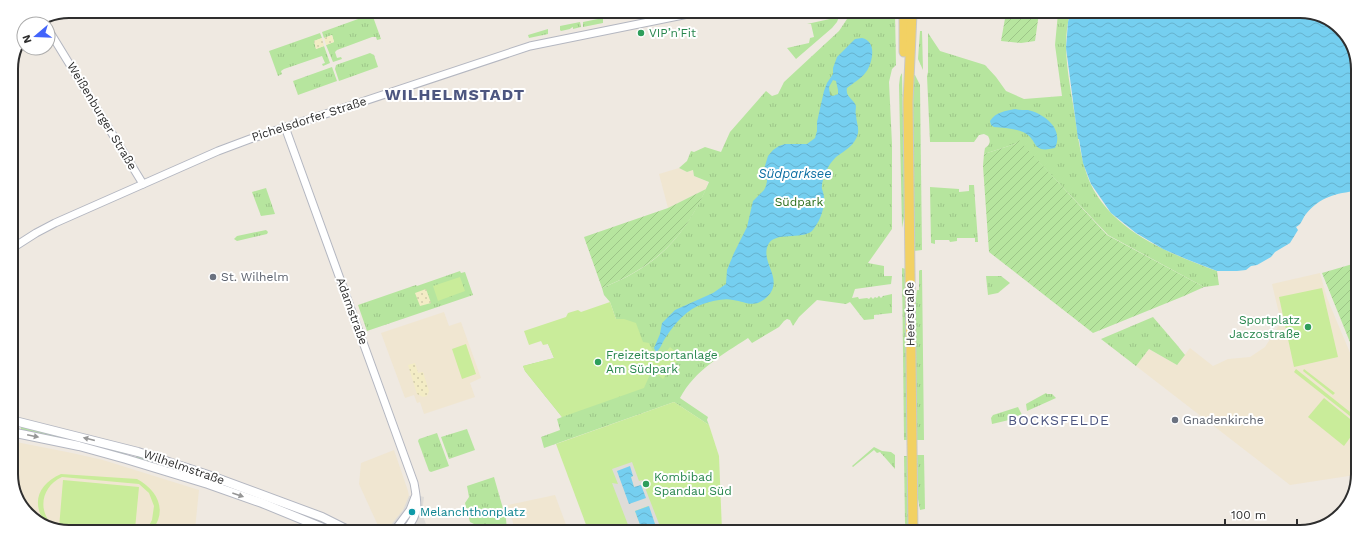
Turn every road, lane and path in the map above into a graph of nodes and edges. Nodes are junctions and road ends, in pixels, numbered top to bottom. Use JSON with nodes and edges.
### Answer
{"nodes":[{"id":1,"x":668,"y":18,"type":"edge"},
{"id":2,"x":904,"y":18,"type":"edge"},
{"id":3,"x":912,"y":18,"type":"edge"},
{"id":4,"x":56,"y":42,"type":"edge"},
{"id":5,"x":908,"y":102,"type":"junction"},
{"id":6,"x":285,"y":127,"type":"junction"},
{"id":7,"x":143,"y":184,"type":"junction"},
{"id":8,"x":18,"y":245,"type":"edge"},
{"id":9,"x":18,"y":421,"type":"edge"},
{"id":10,"x":18,"y":433,"type":"edge"},
{"id":11,"x":129,"y":450,"type":"junction"},
{"id":12,"x":126,"y":459,"type":"junction"},
{"id":13,"x":211,"y":476,"type":"junction"},
{"id":14,"x":208,"y":484,"type":"junction"},
{"id":15,"x":416,"y":495,"type":"junction"},
{"id":16,"x":316,"y":525,"type":"edge"},
{"id":17,"x":338,"y":525,"type":"edge"},
{"id":18,"x":399,"y":525,"type":"edge"},
{"id":19,"x":409,"y":525,"type":"edge"},
{"id":20,"x":914,"y":525,"type":"edge"}],
"edges":[{"from":1,"to":6,"type":"street","name":"Pichelsdorfer Straße"},
{"from":2,"to":5,"type":"main road","name":"Heerstraße"},
{"from":3,"to":5,"type":"main road","name":"Heerstraße"},
{"from":4,"to":7,"type":"street","name":"Weißenburger Straße"},
{"from":5,"to":20,"type":"main road","name":"Heerstraße"},
{"from":6,"to":7,"type":"street","name":"Pichelsdorfer Straße"},
{"from":6,"to":15,"type":"street","name":"Adamstraße"},
{"from":7,"to":8,"type":"street","name":"Pichelsdorfer Straße"},
{"from":11,"to":9,"type":"main road","name":"Wilhelmstraße","one_way":true},
{"from":10,"to":12,"type":"main road","name":"Wilhelmstraße","one_way":true},
{"from":11,"to":12,"type":"main road"},
{"from":11,"to":13,"type":"main road","name":"Wilhelmstraße"},
{"from":12,"to":14,"type":"main road","name":"Wilhelmstraße"},
{"from":13,"to":14,"type":"main road"},
{"from":13,"to":17,"type":"main road","name":"Wilhelmstraße"},
{"from":14,"to":16,"type":"main road","name":"Wilhelmstraße","one_way":true},
{"from":15,"to":18,"type":"street"},
{"from":15,"to":19,"type":"street"}]}
